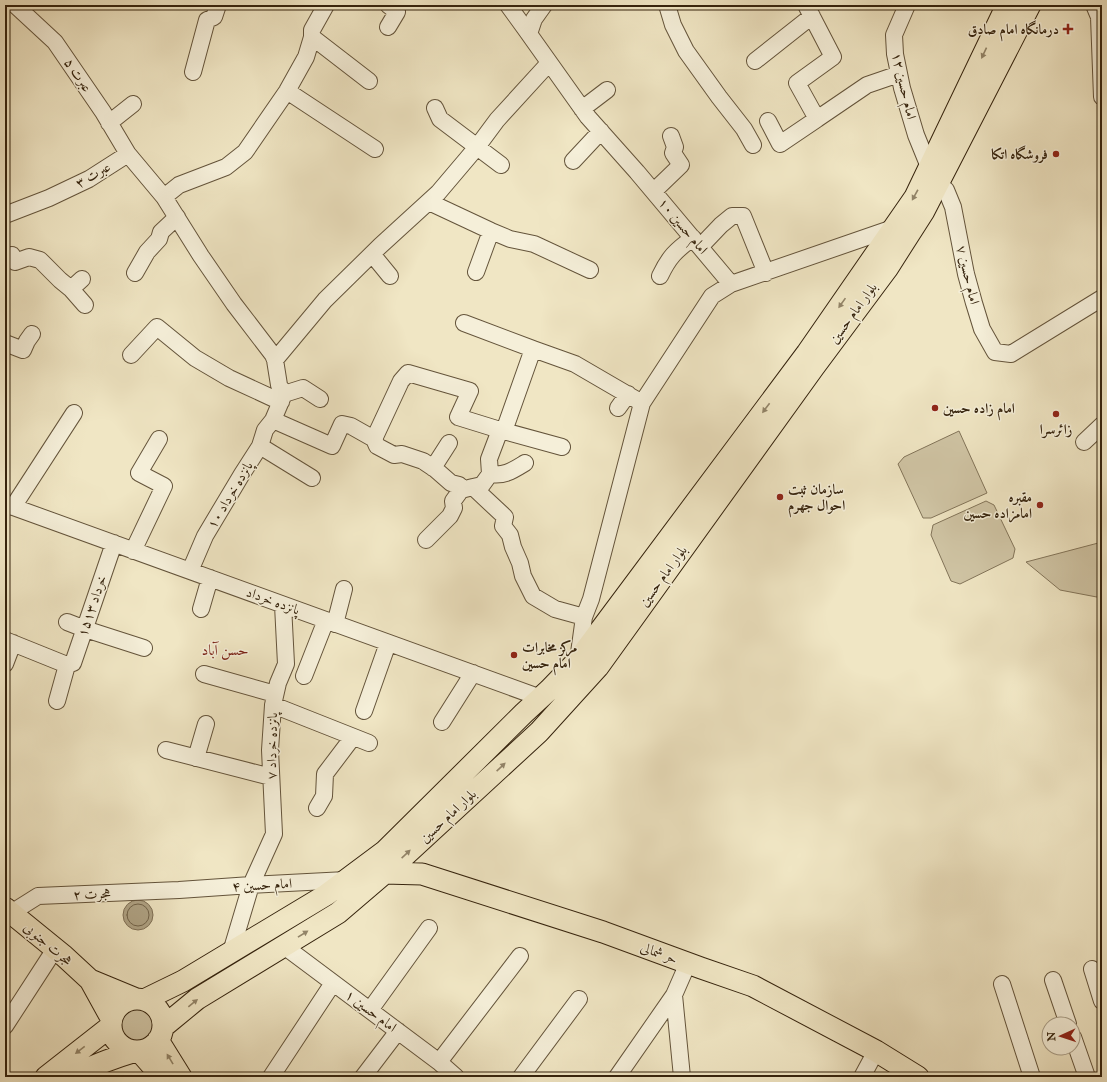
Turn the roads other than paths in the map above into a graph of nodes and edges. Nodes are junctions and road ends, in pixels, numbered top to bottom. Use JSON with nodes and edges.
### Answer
{"nodes":[{"id":1,"x":15,"y":5,"type":"edge"},
{"id":2,"x":218,"y":5,"type":"edge"},
{"id":3,"x":326,"y":5,"type":"edge"},
{"id":4,"x":388,"y":5,"type":"edge"},
{"id":5,"x":508,"y":5,"type":"edge"},
{"id":6,"x":544,"y":5,"type":"edge"},
{"id":7,"x":668,"y":5,"type":"edge"},
{"id":8,"x":907,"y":5,"type":"edge"},
{"id":9,"x":1006,"y":5,"type":"edge"},
{"id":10,"x":1030,"y":5,"type":"edge"},
{"id":11,"x":1094,"y":5,"type":"edge"},
{"id":12,"x":809,"y":11,"type":"edge"},
{"id":13,"x":388,"y":27,"type":"dead end"},
{"id":14,"x":529,"y":34,"type":"junction"},
{"id":15,"x":312,"y":37,"type":"junction"},
{"id":16,"x":1101,"y":59,"type":"edge"},
{"id":17,"x":755,"y":61,"type":"dead end"},
{"id":18,"x":549,"y":63,"type":"junction"},
{"id":19,"x":194,"y":72,"type":"dead end"},
{"id":20,"x":899,"y":74,"type":"junction"},
{"id":21,"x":369,"y":81,"type":"dead end"},
{"id":22,"x":608,"y":90,"type":"dead end"},
{"id":23,"x":287,"y":91,"type":"junction"},
{"id":24,"x":1102,"y":96,"type":"edge"},
{"id":25,"x":133,"y":104,"type":"dead end"},
{"id":26,"x":435,"y":108,"type":"dead end"},
{"id":27,"x":582,"y":109,"type":"junction"},
{"id":28,"x":817,"y":119,"type":"junction"},
{"id":29,"x":768,"y":121,"type":"dead end"},
{"id":30,"x":109,"y":123,"type":"junction"},
{"id":31,"x":601,"y":131,"type":"junction"},
{"id":32,"x":671,"y":136,"type":"dead end"},
{"id":33,"x":753,"y":144,"type":"dead end"},
{"id":34,"x":477,"y":147,"type":"junction"},
{"id":35,"x":375,"y":149,"type":"dead end"},
{"id":36,"x":128,"y":154,"type":"junction"},
{"id":37,"x":573,"y":161,"type":"dead end"},
{"id":38,"x":501,"y":165,"type":"dead end"},
{"id":39,"x":933,"y":176,"type":"junction"},
{"id":40,"x":654,"y":191,"type":"junction"},
{"id":41,"x":164,"y":196,"type":"junction"},
{"id":42,"x":428,"y":202,"type":"junction"},
{"id":43,"x":5,"y":215,"type":"edge"},
{"id":44,"x":177,"y":217,"type":"junction"},
{"id":45,"x":893,"y":228,"type":"junction"},
{"id":46,"x":491,"y":231,"type":"junction"},
{"id":47,"x":696,"y":242,"type":"junction"},
{"id":48,"x":372,"y":254,"type":"junction"},
{"id":49,"x":5,"y":259,"type":"edge"},
{"id":50,"x":590,"y":270,"type":"dead end"},
{"id":51,"x":476,"y":272,"type":"dead end"},
{"id":52,"x":135,"y":273,"type":"dead end"},
{"id":53,"x":766,"y":273,"type":"junction"},
{"id":54,"x":390,"y":276,"type":"dead end"},
{"id":55,"x":660,"y":276,"type":"dead end"},
{"id":56,"x":731,"y":284,"type":"junction"},
{"id":57,"x":1102,"y":298,"type":"edge"},
{"id":58,"x":85,"y":305,"type":"dead end"},
{"id":59,"x":464,"y":324,"type":"dead end"},
{"id":60,"x":32,"y":334,"type":"dead end"},
{"id":61,"x":5,"y":343,"type":"edge"},
{"id":62,"x":533,"y":349,"type":"junction"},
{"id":63,"x":131,"y":355,"type":"dead end"},
{"id":64,"x":275,"y":360,"type":"junction"},
{"id":65,"x":798,"y":377,"type":"junction"},
{"id":66,"x":628,"y":394,"type":"junction"},
{"id":67,"x":283,"y":398,"type":"junction"},
{"id":68,"x":320,"y":399,"type":"dead end"},
{"id":69,"x":642,"y":403,"type":"junction"},
{"id":70,"x":618,"y":408,"type":"dead end"},
{"id":71,"x":74,"y":413,"type":"dead end"},
{"id":72,"x":273,"y":420,"type":"junction"},
{"id":73,"x":1102,"y":425,"type":"edge"},
{"id":74,"x":502,"y":431,"type":"junction"},
{"id":75,"x":159,"y":438,"type":"dead end"},
{"id":76,"x":374,"y":439,"type":"junction"},
{"id":77,"x":1084,"y":442,"type":"dead end"},
{"id":78,"x":449,"y":443,"type":"dead end"},
{"id":79,"x":260,"y":446,"type":"junction"},
{"id":80,"x":562,"y":447,"type":"dead end"},
{"id":81,"x":525,"y":463,"type":"dead end"},
{"id":82,"x":433,"y":468,"type":"junction"},
{"id":83,"x":490,"y":474,"type":"junction"},
{"id":84,"x":312,"y":478,"type":"dead end"},
{"id":85,"x":467,"y":488,"type":"junction"},
{"id":86,"x":9,"y":506,"type":"edge"},
{"id":87,"x":426,"y":540,"type":"dead end"},
{"id":88,"x":114,"y":543,"type":"junction"},
{"id":89,"x":133,"y":551,"type":"junction"},
{"id":90,"x":190,"y":571,"type":"junction"},
{"id":91,"x":210,"y":578,"type":"junction"},
{"id":92,"x":344,"y":589,"type":"dead end"},
{"id":93,"x":283,"y":605,"type":"junction"},
{"id":94,"x":201,"y":609,"type":"dead end"},
{"id":95,"x":584,"y":618,"type":"junction"},
{"id":96,"x":67,"y":622,"type":"dead end"},
{"id":97,"x":331,"y":622,"type":"junction"},
{"id":98,"x":85,"y":629,"type":"junction"},
{"id":99,"x":9,"y":642,"type":"edge"},
{"id":100,"x":388,"y":643,"type":"junction"},
{"id":101,"x":144,"y":648,"type":"dead end"},
{"id":102,"x":578,"y":660,"type":"junction"},
{"id":103,"x":5,"y":664,"type":"edge"},
{"id":104,"x":67,"y":665,"type":"junction"},
{"id":105,"x":473,"y":673,"type":"junction"},
{"id":106,"x":204,"y":674,"type":"dead end"},
{"id":107,"x":304,"y":676,"type":"dead end"},
{"id":108,"x":541,"y":698,"type":"junction"},
{"id":109,"x":274,"y":699,"type":"junction"},
{"id":110,"x":57,"y":701,"type":"dead end"},
{"id":111,"x":364,"y":711,"type":"dead end"},
{"id":112,"x":442,"y":722,"type":"dead end"},
{"id":113,"x":206,"y":724,"type":"dead end"},
{"id":114,"x":353,"y":737,"type":"junction"},
{"id":115,"x":369,"y":743,"type":"dead end"},
{"id":116,"x":166,"y":750,"type":"dead end"},
{"id":117,"x":196,"y":758,"type":"junction"},
{"id":118,"x":271,"y":777,"type":"junction"},
{"id":119,"x":317,"y":808,"type":"dead end"},
{"id":120,"x":384,"y":873,"type":"junction"},
{"id":121,"x":346,"y":880,"type":"junction"},
{"id":122,"x":251,"y":885,"type":"junction"},
{"id":123,"x":179,"y":890,"type":"joint"},
{"id":124,"x":8,"y":911,"type":"edge"},
{"id":125,"x":429,"y":928,"type":"dead end"},
{"id":126,"x":284,"y":946,"type":"junction"},
{"id":127,"x":56,"y":949,"type":"junction"},
{"id":128,"x":231,"y":952,"type":"junction"},
{"id":129,"x":520,"y":956,"type":"dead end"},
{"id":130,"x":688,"y":963,"type":"junction"},
{"id":131,"x":1092,"y":969,"type":"dead end"},
{"id":132,"x":90,"y":980,"type":"junction"},
{"id":133,"x":1053,"y":980,"type":"dead end"},
{"id":134,"x":333,"y":983,"type":"junction"},
{"id":135,"x":1002,"y":984,"type":"dead end"},
{"id":136,"x":674,"y":995,"type":"junction"},
{"id":137,"x":140,"y":999,"type":"junction"},
{"id":138,"x":579,"y":999,"type":"dead end"},
{"id":139,"x":1102,"y":1001,"type":"edge"},
{"id":140,"x":370,"y":1010,"type":"junction"},
{"id":141,"x":1065,"y":1016,"type":"edge"},
{"id":142,"x":111,"y":1022,"type":"junction"},
{"id":143,"x":5,"y":1026,"type":"edge"},
{"id":144,"x":398,"y":1031,"type":"junction"},
{"id":145,"x":161,"y":1034,"type":"junction"},
{"id":146,"x":138,"y":1051,"type":"junction"},
{"id":147,"x":876,"y":1051,"type":"junction"},
{"id":148,"x":1080,"y":1056,"type":"edge"},
{"id":149,"x":439,"y":1062,"type":"junction"},
{"id":150,"x":46,"y":1077,"type":"edge"},
{"id":151,"x":73,"y":1077,"type":"edge"},
{"id":152,"x":162,"y":1077,"type":"edge"},
{"id":153,"x":181,"y":1077,"type":"edge"},
{"id":154,"x":271,"y":1077,"type":"edge"},
{"id":155,"x":363,"y":1077,"type":"edge"},
{"id":156,"x":456,"y":1077,"type":"edge"},
{"id":157,"x":521,"y":1077,"type":"edge"},
{"id":158,"x":617,"y":1077,"type":"edge"},
{"id":159,"x":682,"y":1077,"type":"edge"},
{"id":160,"x":862,"y":1077,"type":"edge"},
{"id":161,"x":918,"y":1077,"type":"edge"},
{"id":162,"x":1032,"y":1077,"type":"edge"},
{"id":163,"x":1087,"y":1077,"type":"edge"}],
"edges":[{"from":1,"to":30,"type":"street","name":"عبرت ۵"},
{"from":2,"to":19,"type":"street"},
{"from":3,"to":15,"type":"street"},
{"from":4,"to":13,"type":"street"},
{"from":5,"to":14,"type":"street","name":"امام حسین ۱۰"},
{"from":6,"to":14,"type":"street"},
{"from":7,"to":33,"type":"street"},
{"from":8,"to":20,"type":"street","name":"امام حسین ۱۲"},
{"from":9,"to":39,"type":"main road","name":"بلوار امام حسین","one_way":true},
{"from":10,"to":39,"type":"main road","name":"بلوار امام حسین"},
{"from":11,"to":16,"type":"street"},
{"from":12,"to":17,"type":"street"},
{"from":12,"to":28,"type":"street"},
{"from":14,"to":18,"type":"street","name":"امام حسین ۱۰"},
{"from":15,"to":21,"type":"street"},
{"from":15,"to":23,"type":"street"},
{"from":16,"to":24,"type":"street"},
{"from":18,"to":27,"type":"street","name":"امام حسین ۱۰"},
{"from":18,"to":34,"type":"street"},
{"from":20,"to":28,"type":"street"},
{"from":20,"to":39,"type":"street","name":"امام حسین ۱۲"},
{"from":22,"to":27,"type":"street"},
{"from":23,"to":35,"type":"street"},
{"from":23,"to":41,"type":"street"},
{"from":25,"to":30,"type":"street"},
{"from":26,"to":34,"type":"street"},
{"from":27,"to":31,"type":"street","name":"امام حسین ۱۰"},
{"from":28,"to":29,"type":"street"},
{"from":30,"to":36,"type":"street","name":"عبرت ۵"},
{"from":31,"to":37,"type":"street"},
{"from":31,"to":40,"type":"street","name":"امام حسین ۱۰"},
{"from":32,"to":40,"type":"street"},
{"from":34,"to":38,"type":"street"},
{"from":34,"to":42,"type":"street"},
{"from":36,"to":41,"type":"street"},
{"from":36,"to":43,"type":"street","name":"عبرت ۳"},
{"from":39,"to":45,"type":"main road","name":"بلوار امام حسین","one_way":true},
{"from":39,"to":57,"type":"street","name":"امام حسین ۷"},
{"from":39,"to":65,"type":"main road","name":"بلوار امام حسین"},
{"from":40,"to":47,"type":"street","name":"امام حسین ۱۰"},
{"from":41,"to":44,"type":"street"},
{"from":42,"to":46,"type":"street"},
{"from":42,"to":48,"type":"street"},
{"from":44,"to":52,"type":"street"},
{"from":44,"to":64,"type":"street"},
{"from":45,"to":53,"type":"street"},
{"from":45,"to":65,"type":"main road","name":"بلوار امام حسین","one_way":true},
{"from":46,"to":50,"type":"street"},
{"from":46,"to":51,"type":"street"},
{"from":47,"to":53,"type":"street"},
{"from":47,"to":55,"type":"street"},
{"from":47,"to":56,"type":"street","name":"امام حسین ۱۰"},
{"from":48,"to":54,"type":"street"},
{"from":48,"to":64,"type":"street"},
{"from":49,"to":58,"type":"street"},
{"from":53,"to":56,"type":"street"},
{"from":56,"to":69,"type":"street"},
{"from":59,"to":62,"type":"street"},
{"from":60,"to":61,"type":"street"},
{"from":62,"to":66,"type":"street"},
{"from":62,"to":74,"type":"street"},
{"from":63,"to":67,"type":"street"},
{"from":64,"to":67,"type":"street"},
{"from":65,"to":102,"type":"main road","name":"بلوار امام حسین","one_way":true},
{"from":120,"to":65,"type":"main road","name":"بلوار امام حسین","one_way":true},
{"from":66,"to":69,"type":"street"},
{"from":66,"to":70,"type":"street"},
{"from":67,"to":68,"type":"street"},
{"from":67,"to":72,"type":"street","name":"پانزده خرداد ۱۰"},
{"from":69,"to":95,"type":"street"},
{"from":71,"to":86,"type":"street"},
{"from":72,"to":76,"type":"street"},
{"from":72,"to":79,"type":"street","name":"پانزده خرداد ۱۰"},
{"from":73,"to":77,"type":"street"},
{"from":74,"to":76,"type":"street"},
{"from":74,"to":80,"type":"street"},
{"from":74,"to":83,"type":"street"},
{"from":75,"to":89,"type":"street"},
{"from":76,"to":82,"type":"street"},
{"from":78,"to":82,"type":"street"},
{"from":79,"to":84,"type":"street"},
{"from":79,"to":90,"type":"street","name":"پانزده خرداد ۱۰"},
{"from":81,"to":83,"type":"street"},
{"from":82,"to":85,"type":"street"},
{"from":83,"to":85,"type":"street"},
{"from":85,"to":87,"type":"street"},
{"from":85,"to":95,"type":"street"},
{"from":86,"to":88,"type":"street","name":"پانزده خرداد"},
{"from":88,"to":89,"type":"street","name":"پانزده خرداد"},
{"from":88,"to":98,"type":"street","name":"۱۵خرداد ۱۳"},
{"from":89,"to":90,"type":"street","name":"پانزده خرداد"},
{"from":90,"to":91,"type":"street","name":"پانزده خرداد"},
{"from":91,"to":93,"type":"street","name":"پانزده خرداد"},
{"from":91,"to":94,"type":"street"},
{"from":92,"to":97,"type":"street"},
{"from":93,"to":97,"type":"street","name":"پانزده خرداد"},
{"from":93,"to":109,"type":"street","name":"پانزده خرداد ۷"},
{"from":95,"to":102,"type":"street"},
{"from":96,"to":98,"type":"street"},
{"from":97,"to":100,"type":"street","name":"پانزده خرداد"},
{"from":97,"to":107,"type":"street"},
{"from":98,"to":101,"type":"street"},
{"from":98,"to":104,"type":"street","name":"۱۵خرداد ۱۳"},
{"from":99,"to":103,"type":"street"},
{"from":99,"to":104,"type":"street"},
{"from":100,"to":105,"type":"street","name":"پانزده خرداد"},
{"from":100,"to":111,"type":"street"},
{"from":102,"to":108,"type":"main road","name":"بلوار امام حسین"},
{"from":104,"to":110,"type":"street"},
{"from":105,"to":108,"type":"street","name":"پانزده خرداد"},
{"from":105,"to":112,"type":"street"},
{"from":106,"to":109,"type":"street"},
{"from":108,"to":121,"type":"main road","name":"بلوار امام حسین"},
{"from":109,"to":114,"type":"street"},
{"from":109,"to":118,"type":"street","name":"پانزده خرداد ۷"},
{"from":113,"to":117,"type":"street"},
{"from":114,"to":115,"type":"street"},
{"from":114,"to":119,"type":"street"},
{"from":116,"to":117,"type":"street"},
{"from":117,"to":118,"type":"street"},
{"from":118,"to":122,"type":"street","name":"پانزده خرداد ۷"},
{"from":126,"to":120,"type":"main road","name":"بلوار امام حسین","one_way":true},
{"from":120,"to":130,"type":"main road","name":"حر شمالی"},
{"from":121,"to":122,"type":"street","name":"امام حسین ۴"},
{"from":121,"to":128,"type":"main road","name":"بلوار امام حسین"},
{"from":122,"to":123,"type":"street","name":"امام حسین ۴"},
{"from":122,"to":128,"type":"street","name":"پانزده خرداد ۷"},
{"from":123,"to":124,"type":"street","name":"هجرت ۲"},
{"from":124,"to":127,"type":"main road","name":"هجرت جنوبی"},
{"from":125,"to":140,"type":"street"},
{"from":126,"to":134,"type":"street","name":"امام حسین ۱"},
{"from":145,"to":126,"type":"main road","name":"بلوار امام حسین","one_way":true},
{"from":127,"to":132,"type":"main road","name":"هجرت جنوبی"},
{"from":127,"to":143,"type":"street"},
{"from":128,"to":137,"type":"main road","name":"بلوار امام حسین"},
{"from":129,"to":149,"type":"street"},
{"from":130,"to":136,"type":"street"},
{"from":130,"to":147,"type":"main road","name":"حر شمالی"},
{"from":131,"to":139,"type":"street"},
{"from":132,"to":137,"type":"main road","name":"هجرت جنوبی"},
{"from":132,"to":142,"type":"main road","name":"هجرت جنوبی"},
{"from":133,"to":141,"type":"street"},
{"from":134,"to":140,"type":"street","name":"امام حسین ۱"},
{"from":134,"to":154,"type":"street"},
{"from":135,"to":162,"type":"street"},
{"from":136,"to":158,"type":"street"},
{"from":136,"to":159,"type":"street"},
{"from":137,"to":142,"type":"main road"},
{"from":137,"to":145,"type":"main road"},
{"from":138,"to":157,"type":"street"},
{"from":140,"to":144,"type":"street","name":"امام حسین ۱"},
{"from":142,"to":146,"type":"main road"},
{"from":142,"to":150,"type":"main road","one_way":true},
{"from":144,"to":149,"type":"street","name":"امام حسین ۱"},
{"from":144,"to":155,"type":"street"},
{"from":145,"to":146,"type":"main road"},
{"from":153,"to":145,"type":"main road","one_way":true},
{"from":146,"to":151,"type":"main road"},
{"from":146,"to":152,"type":"main road"},
{"from":147,"to":160,"type":"street"},
{"from":147,"to":161,"type":"main road","name":"حر شمالی"},
{"from":148,"to":163,"type":"street"},
{"from":149,"to":156,"type":"street","name":"امام حسین ۱"}]}
